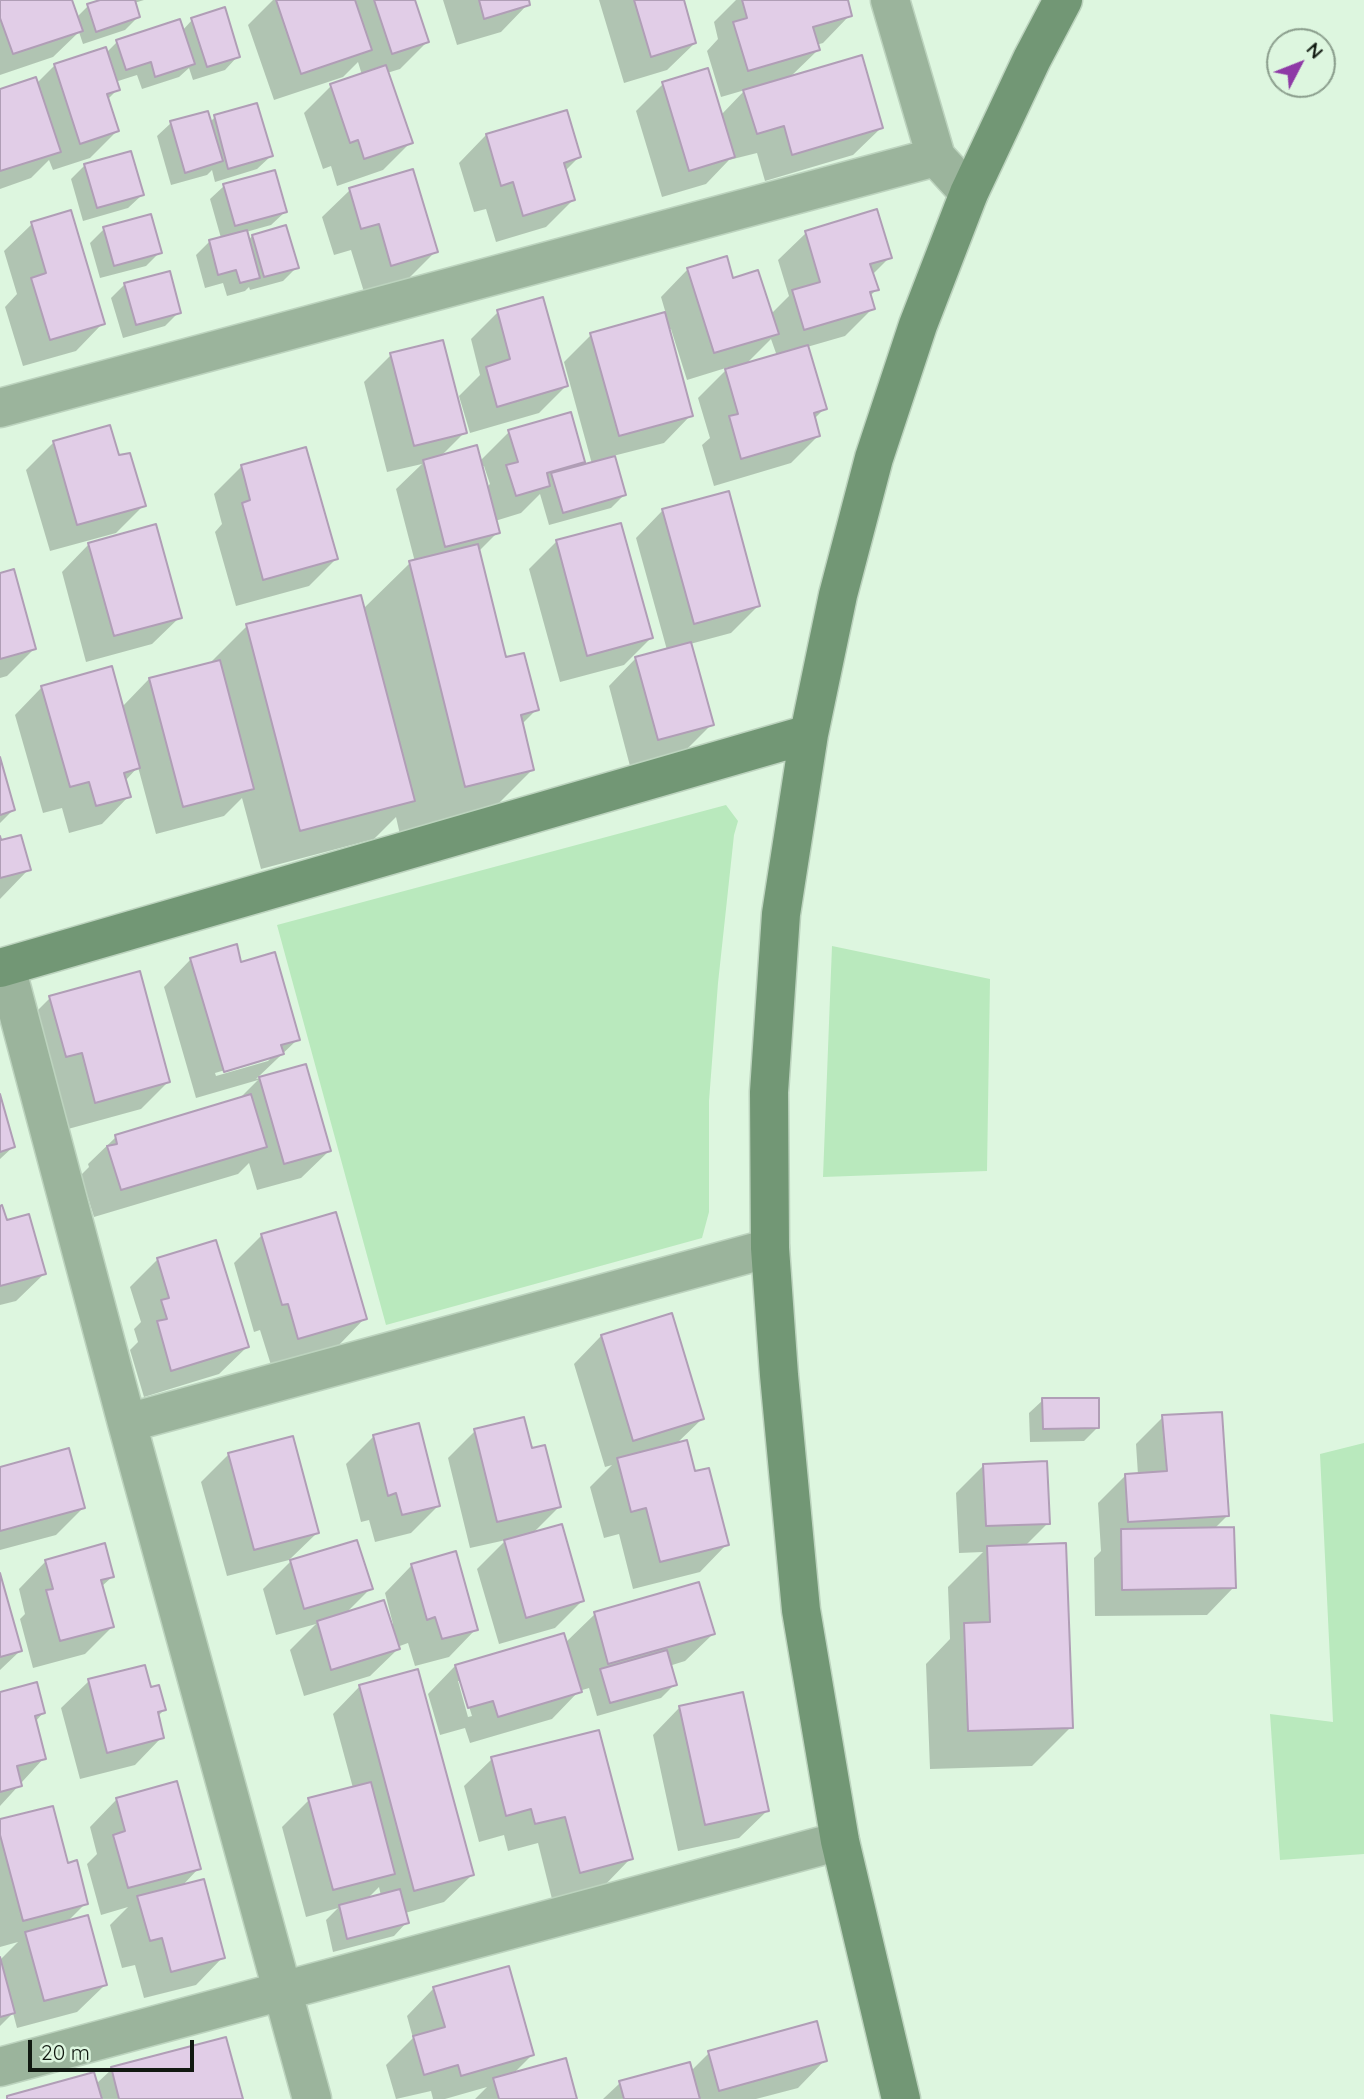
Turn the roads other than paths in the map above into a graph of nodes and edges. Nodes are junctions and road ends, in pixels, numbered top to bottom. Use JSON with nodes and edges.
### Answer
{"nodes":[{"id":1,"x":890,"y":0,"type":"edge"},
{"id":2,"x":1063,"y":0,"type":"edge"},
{"id":3,"x":936,"y":157,"type":"junction"},
{"id":4,"x":969,"y":193,"type":"junction"},
{"id":5,"x":0,"y":408,"type":"edge"},
{"id":6,"x":808,"y":734,"type":"junction"},
{"id":7,"x":3,"y":967,"type":"edge"},
{"id":8,"x":770,"y":1248,"type":"junction"},
{"id":9,"x":127,"y":1423,"type":"junction"},
{"id":10,"x":840,"y":1841,"type":"junction"},
{"id":11,"x":282,"y":1990,"type":"junction"},
{"id":12,"x":0,"y":2067,"type":"edge"},
{"id":13,"x":313,"y":2099,"type":"edge"},
{"id":14,"x":901,"y":2099,"type":"edge"}],
"edges":[{"from":1,"to":3,"type":"street"},
{"from":2,"to":4,"type":"street"},
{"from":3,"to":4,"type":"street"},
{"from":3,"to":5,"type":"street"},
{"from":4,"to":6,"type":"street"},
{"from":6,"to":7,"type":"street"},
{"from":6,"to":8,"type":"street"},
{"from":7,"to":9,"type":"street"},
{"from":8,"to":9,"type":"street"},
{"from":8,"to":10,"type":"street"},
{"from":9,"to":11,"type":"street"},
{"from":10,"to":11,"type":"street"},
{"from":10,"to":14,"type":"street"},
{"from":11,"to":12,"type":"street"},
{"from":11,"to":13,"type":"street"}]}
